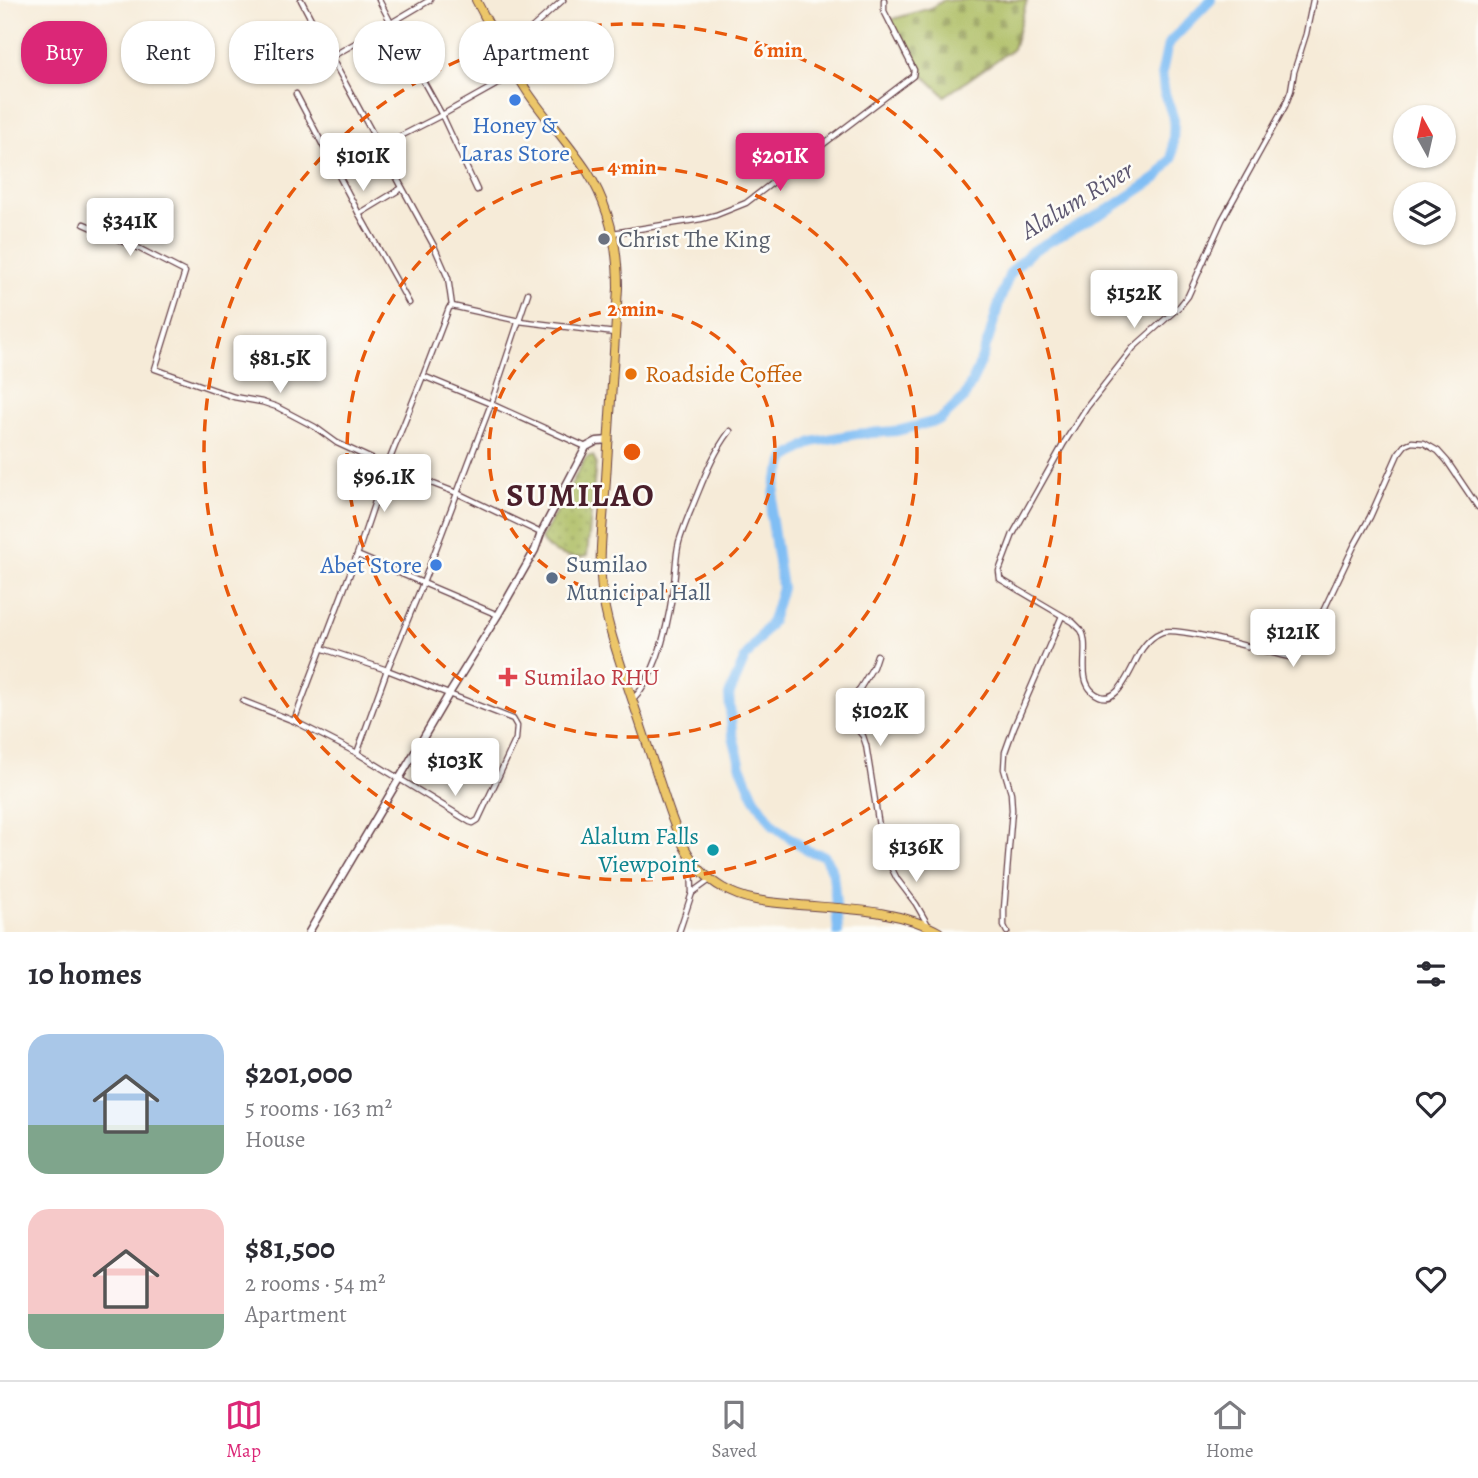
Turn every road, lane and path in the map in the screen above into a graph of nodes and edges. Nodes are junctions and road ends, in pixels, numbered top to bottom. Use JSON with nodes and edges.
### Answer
{"nodes":[{"id":1,"x":301,"y":0,"type":"edge"},
{"id":2,"x":379,"y":0,"type":"edge"},
{"id":3,"x":430,"y":0,"type":"edge"},
{"id":4,"x":476,"y":0,"type":"edge"},
{"id":5,"x":564,"y":0,"type":"edge"},
{"id":6,"x":884,"y":0,"type":"edge"},
{"id":7,"x":1313,"y":0,"type":"edge"},
{"id":8,"x":312,"y":21,"type":"edge"},
{"id":9,"x":390,"y":21,"type":"edge"},
{"id":10,"x":394,"y":21,"type":"edge"},
{"id":11,"x":487,"y":21,"type":"edge"},
{"id":12,"x":541,"y":21,"type":"edge"},
{"id":13,"x":339,"y":71,"type":"edge"},
{"id":14,"x":425,"y":84,"type":"edge"},
{"id":15,"x":497,"y":84,"type":"edge"},
{"id":16,"x":524,"y":84,"type":"edge"},
{"id":17,"x":296,"y":94,"type":"dead end"},
{"id":18,"x":442,"y":115,"type":"junction"},
{"id":19,"x":381,"y":147,"type":"junction"},
{"id":20,"x":336,"y":169,"type":"junction"},
{"id":21,"x":402,"y":188,"type":"junction"},
{"id":22,"x":477,"y":190,"type":"dead end"},
{"id":23,"x":359,"y":214,"type":"junction"},
{"id":24,"x":84,"y":225,"type":"dead end"},
{"id":25,"x":613,"y":233,"type":"junction"},
{"id":26,"x":528,"y":293,"type":"dead end"},
{"id":27,"x":409,"y":303,"type":"dead end"},
{"id":28,"x":452,"y":306,"type":"junction"},
{"id":29,"x":519,"y":321,"type":"junction"},
{"id":30,"x":615,"y":333,"type":"junction"},
{"id":31,"x":423,"y":376,"type":"junction"},
{"id":32,"x":491,"y":404,"type":"junction"},
{"id":33,"x":730,"y":431,"type":"dead end"},
{"id":34,"x":608,"y":440,"type":"junction"},
{"id":35,"x":586,"y":447,"type":"junction"},
{"id":36,"x":387,"y":466,"type":"junction"},
{"id":37,"x":457,"y":493,"type":"junction"},
{"id":38,"x":1478,"y":507,"type":"edge"},
{"id":39,"x":541,"y":533,"type":"junction"},
{"id":40,"x":357,"y":555,"type":"junction"},
{"id":41,"x":423,"y":583,"type":"junction"},
{"id":42,"x":498,"y":615,"type":"junction"},
{"id":43,"x":1062,"y":616,"type":"junction"},
{"id":44,"x":321,"y":648,"type":"junction"},
{"id":45,"x":877,"y":655,"type":"dead end"},
{"id":46,"x":387,"y":670,"type":"junction"},
{"id":47,"x":449,"y":694,"type":"junction"},
{"id":48,"x":632,"y":699,"type":"junction"},
{"id":49,"x":243,"y":701,"type":"dead end"},
{"id":50,"x":294,"y":721,"type":"junction"},
{"id":51,"x":357,"y":753,"type":"junction"},
{"id":52,"x":399,"y":779,"type":"junction"},
{"id":53,"x":691,"y":858,"type":"junction"},
{"id":54,"x":710,"y":880,"type":"junction"},
{"id":55,"x":692,"y":893,"type":"junction"},
{"id":56,"x":929,"y":926,"type":"junction"},
{"id":57,"x":309,"y":932,"type":"edge"},
{"id":58,"x":679,"y":932,"type":"edge"},
{"id":59,"x":939,"y":932,"type":"edge"},
{"id":60,"x":1007,"y":932,"type":"edge"}],
"edges":[{"from":1,"to":8,"type":"street"},
{"from":2,"to":9,"type":"street"},
{"from":3,"to":10,"type":"street"},
{"from":4,"to":11,"type":"highway"},
{"from":5,"to":12,"type":"street"},
{"from":6,"to":25,"type":"street"},
{"from":7,"to":43,"type":"street"},
{"from":13,"to":19,"type":"street"},
{"from":14,"to":18,"type":"street"},
{"from":15,"to":18,"type":"street"},
{"from":16,"to":25,"type":"highway"},
{"from":17,"to":20,"type":"street"},
{"from":18,"to":19,"type":"street"},
{"from":18,"to":22,"type":"street"},
{"from":19,"to":20,"type":"street"},
{"from":19,"to":21,"type":"street"},
{"from":20,"to":23,"type":"street"},
{"from":21,"to":23,"type":"street"},
{"from":21,"to":28,"type":"street"},
{"from":23,"to":27,"type":"street"},
{"from":24,"to":36,"type":"street"},
{"from":25,"to":30,"type":"highway"},
{"from":26,"to":29,"type":"street"},
{"from":28,"to":29,"type":"street"},
{"from":28,"to":31,"type":"street"},
{"from":29,"to":30,"type":"street"},
{"from":29,"to":32,"type":"street"},
{"from":30,"to":34,"type":"highway"},
{"from":31,"to":32,"type":"street"},
{"from":31,"to":36,"type":"street"},
{"from":32,"to":35,"type":"street"},
{"from":32,"to":37,"type":"street"},
{"from":33,"to":48,"type":"street"},
{"from":34,"to":35,"type":"street"},
{"from":34,"to":48,"type":"highway"},
{"from":35,"to":39,"type":"street"},
{"from":36,"to":37,"type":"street"},
{"from":36,"to":40,"type":"street"},
{"from":37,"to":39,"type":"street"},
{"from":37,"to":41,"type":"street"},
{"from":38,"to":43,"type":"street"},
{"from":39,"to":42,"type":"street"},
{"from":40,"to":41,"type":"street"},
{"from":40,"to":44,"type":"street"},
{"from":41,"to":42,"type":"street"},
{"from":41,"to":46,"type":"street"},
{"from":42,"to":47,"type":"street"},
{"from":43,"to":60,"type":"street"},
{"from":44,"to":46,"type":"street"},
{"from":44,"to":50,"type":"street"},
{"from":45,"to":56,"type":"street"},
{"from":46,"to":47,"type":"street"},
{"from":46,"to":51,"type":"street"},
{"from":47,"to":52,"type":"street"},
{"from":47,"to":52,"type":"street"},
{"from":48,"to":53,"type":"highway"},
{"from":49,"to":50,"type":"street"},
{"from":50,"to":51,"type":"street"},
{"from":51,"to":52,"type":"street"},
{"from":52,"to":57,"type":"street"},
{"from":53,"to":54,"type":"highway"},
{"from":53,"to":55,"type":"street"},
{"from":54,"to":55,"type":"street"},
{"from":54,"to":56,"type":"highway"},
{"from":55,"to":58,"type":"street"},
{"from":56,"to":59,"type":"highway"}]}
